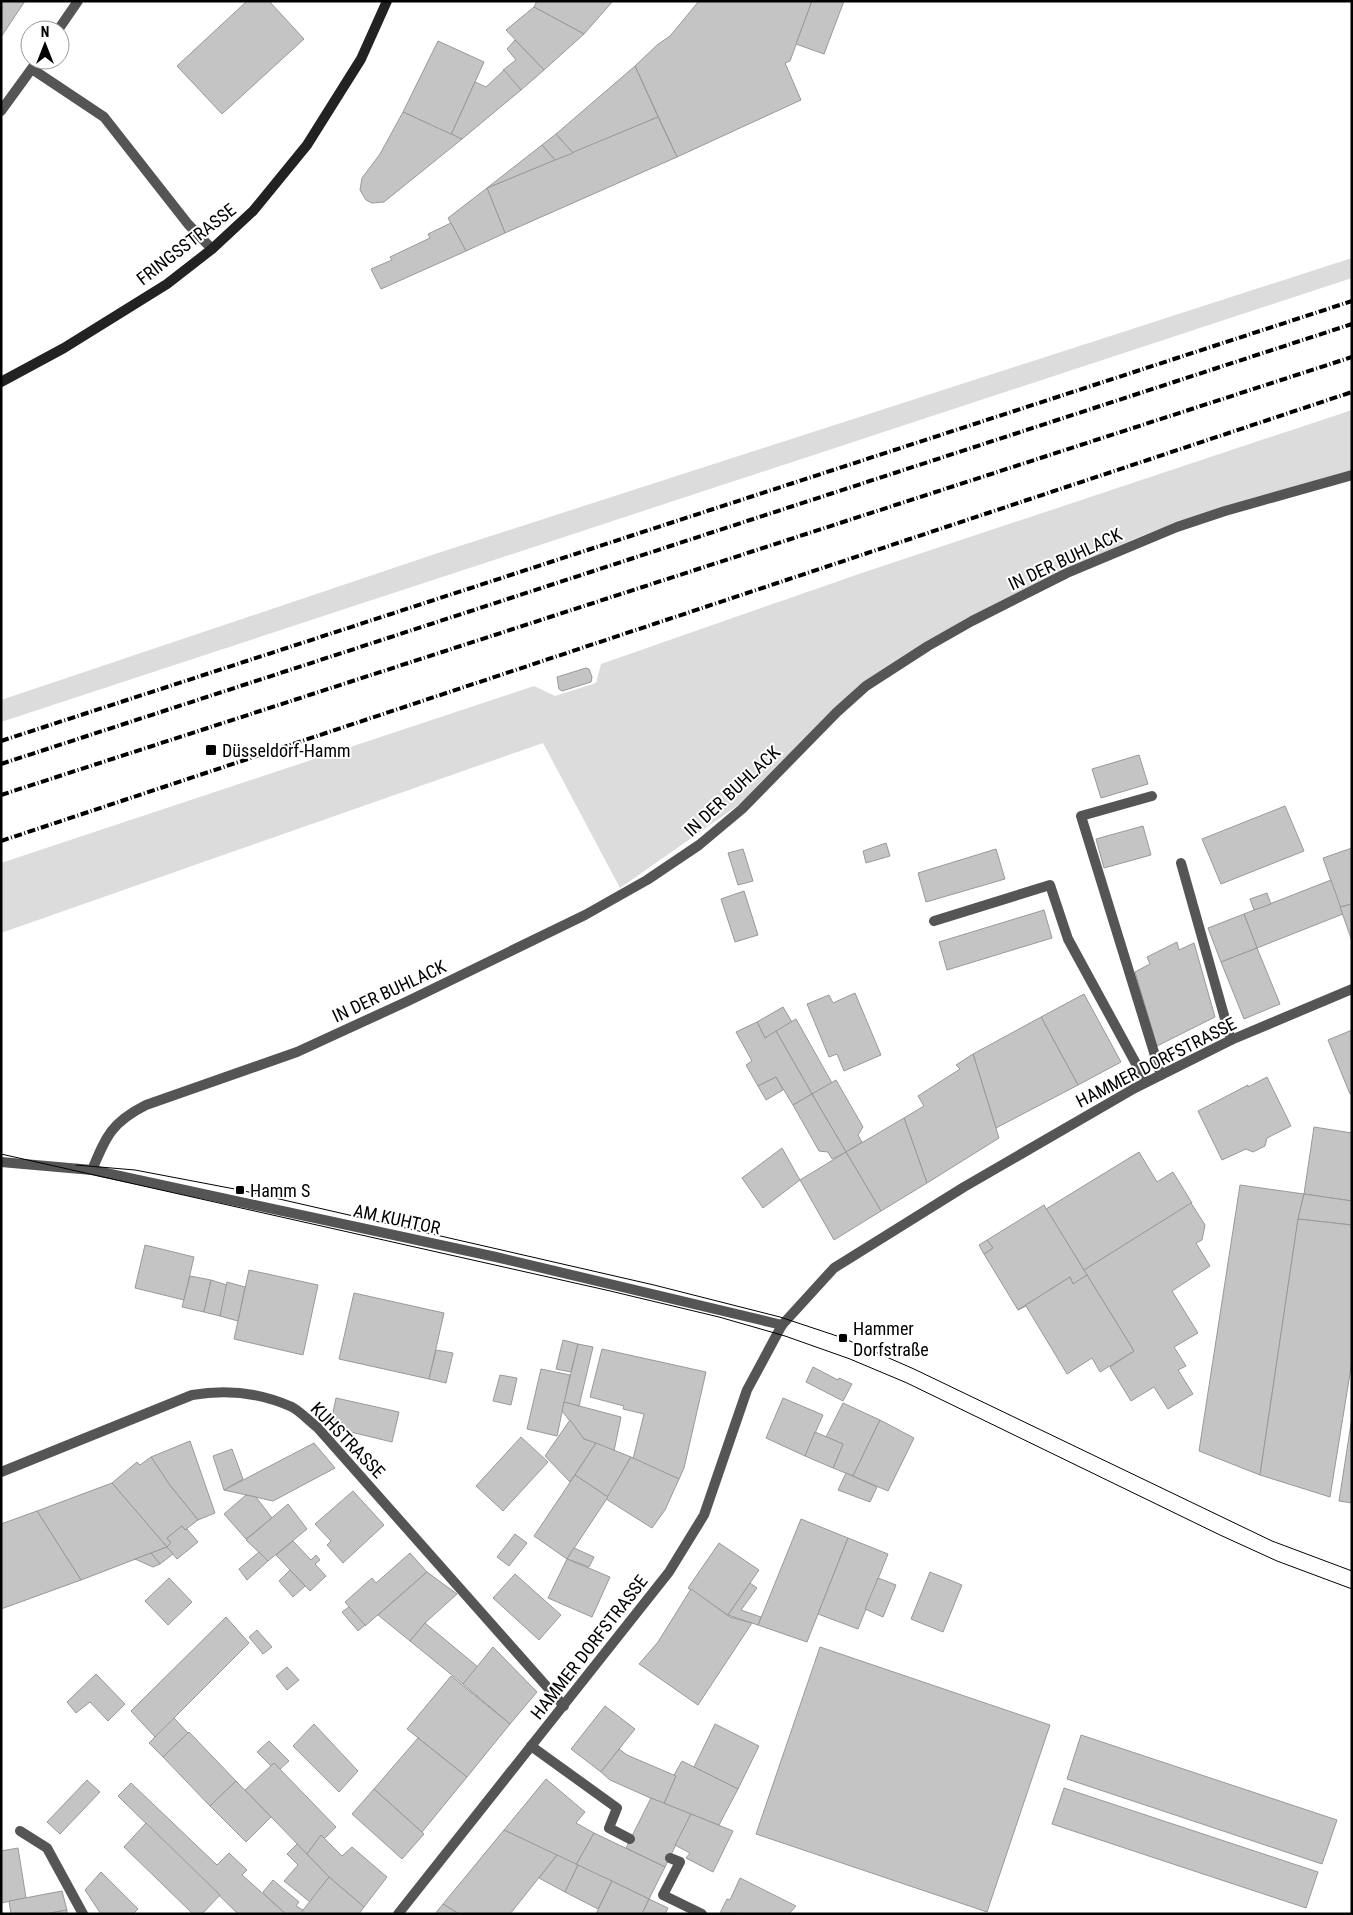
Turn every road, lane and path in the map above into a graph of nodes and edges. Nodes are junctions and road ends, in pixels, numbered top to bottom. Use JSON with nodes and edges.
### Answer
{"nodes":[{"id":1,"x":78,"y":1,"type":"edge"},
{"id":2,"x":387,"y":1,"type":"edge"},
{"id":3,"x":65,"y":20,"type":"edge"},
{"id":4,"x":31,"y":70,"type":"edge"},
{"id":5,"x":34,"y":70,"type":"edge"},
{"id":6,"x":1,"y":111,"type":"edge"},
{"id":7,"x":212,"y":249,"type":"junction"},
{"id":8,"x":1,"y":382,"type":"edge"},
{"id":9,"x":1352,"y":476,"type":"edge"},
{"id":10,"x":1152,"y":796,"type":"dead end"},
{"id":11,"x":1181,"y":863,"type":"dead end"},
{"id":12,"x":934,"y":920,"type":"dead end"},
{"id":13,"x":1352,"y":990,"type":"edge"},
{"id":14,"x":1231,"y":1040,"type":"junction"},
{"id":15,"x":1161,"y":1075,"type":"junction"},
{"id":16,"x":1146,"y":1082,"type":"junction"},
{"id":17,"x":1,"y":1162,"type":"edge"},
{"id":18,"x":92,"y":1170,"type":"junction"},
{"id":19,"x":782,"y":1325,"type":"junction"},
{"id":20,"x":1,"y":1472,"type":"edge"},
{"id":21,"x":564,"y":1706,"type":"junction"},
{"id":22,"x":531,"y":1746,"type":"junction"},
{"id":23,"x":20,"y":1831,"type":"dead end"},
{"id":24,"x":630,"y":1839,"type":"dead end"},
{"id":25,"x":670,"y":1858,"type":"dead end"},
{"id":26,"x":83,"y":1914,"type":"edge"},
{"id":27,"x":398,"y":1914,"type":"edge"},
{"id":28,"x":702,"y":1914,"type":"edge"}],
"edges":[{"from":1,"to":3,"type":"street"},
{"from":2,"to":7,"type":"street","name":"FRINGSSTRASSE"},
{"from":4,"to":6,"type":"street"},
{"from":5,"to":7,"type":"street"},
{"from":7,"to":8,"type":"street","name":"FRINGSSTRASSE"},
{"from":9,"to":18,"type":"street","name":"IN DER BUHLACK"},
{"from":10,"to":15,"type":"street"},
{"from":11,"to":14,"type":"street"},
{"from":12,"to":16,"type":"street"},
{"from":13,"to":14,"type":"street","name":"HAMMER DORFSTRASSE"},
{"from":14,"to":15,"type":"street","name":"HAMMER DORFSTRASSE"},
{"from":15,"to":16,"type":"street","name":"HAMMER DORFSTRASSE"},
{"from":16,"to":19,"type":"street","name":"HAMMER DORFSTRASSE"},
{"from":17,"to":18,"type":"street","name":"AM KUHTOR"},
{"from":18,"to":19,"type":"street","name":"AM KUHTOR"},
{"from":19,"to":21,"type":"street","name":"HAMMER DORFSTRASSE"},
{"from":20,"to":21,"type":"street","name":"KUHSTRASSE"},
{"from":21,"to":22,"type":"street","name":"HAMMER DORFSTRASSE"},
{"from":22,"to":24,"type":"street"},
{"from":22,"to":27,"type":"street","name":"HAMMER DORFSTRASSE"},
{"from":23,"to":26,"type":"street"},
{"from":25,"to":28,"type":"street"}]}
